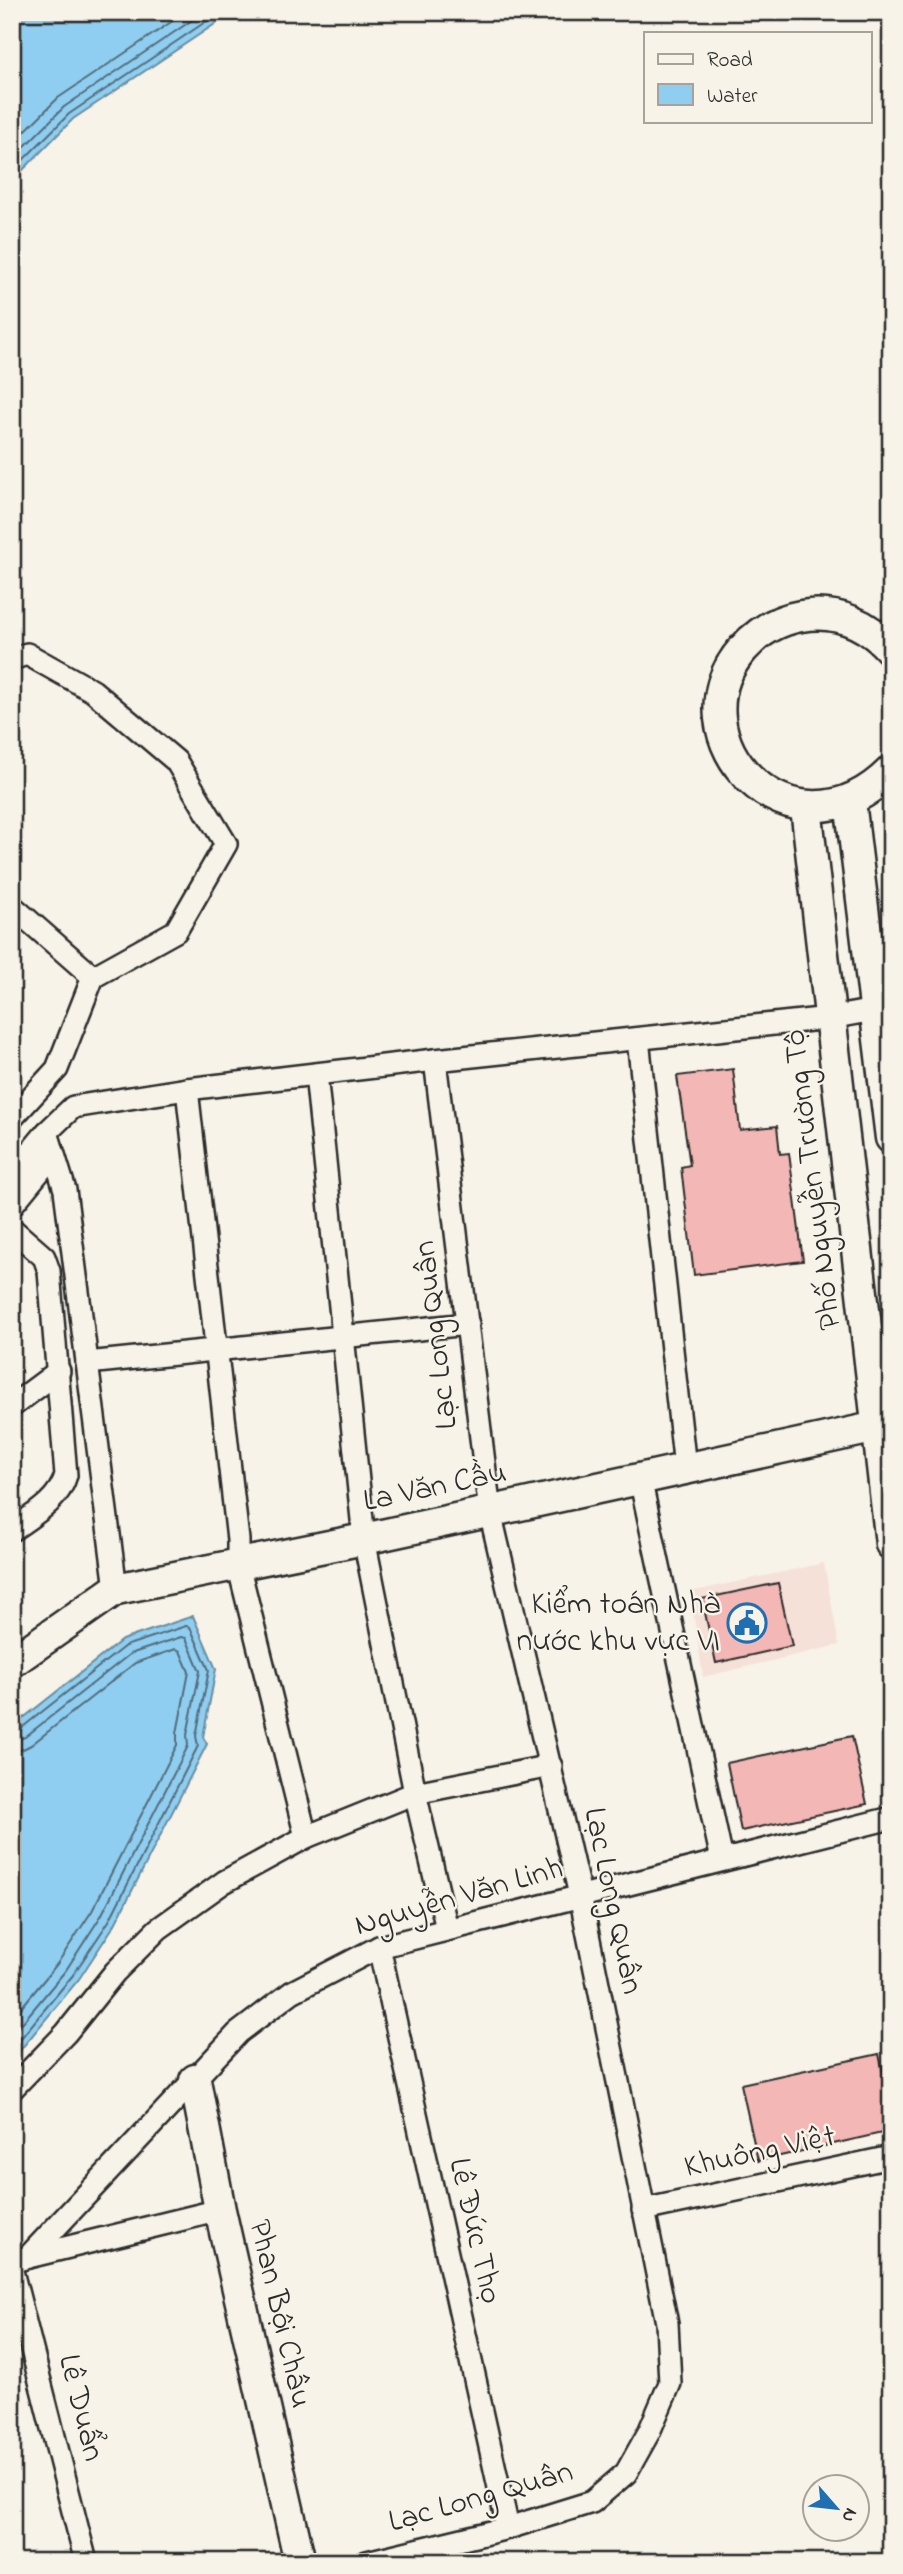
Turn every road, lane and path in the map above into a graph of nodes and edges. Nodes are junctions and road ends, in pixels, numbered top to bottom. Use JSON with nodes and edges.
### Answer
{"nodes":[{"id":1,"x":891,"y":650,"type":"edge"},
{"id":2,"x":12,"y":659,"type":"edge"},
{"id":3,"x":891,"y":771,"type":"edge"},
{"id":4,"x":850,"y":801,"type":"junction"},
{"id":5,"x":806,"y":807,"type":"junction"},
{"id":6,"x":12,"y":906,"type":"edge"},
{"id":7,"x":93,"y":977,"type":"junction"},
{"id":8,"x":883,"y":1008,"type":"edge"},
{"id":9,"x":830,"y":1018,"type":"junction"},
{"id":10,"x":638,"y":1039,"type":"junction"},
{"id":11,"x":435,"y":1060,"type":"junction"},
{"id":12,"x":316,"y":1074,"type":"junction"},
{"id":13,"x":187,"y":1089,"type":"junction"},
{"id":14,"x":12,"y":1118,"type":"edge"},
{"id":15,"x":47,"y":1132,"type":"junction"},
{"id":16,"x":891,"y":1138,"type":"edge"},
{"id":17,"x":53,"y":1155,"type":"junction"},
{"id":18,"x":12,"y":1174,"type":"edge"},
{"id":19,"x":12,"y":1205,"type":"edge"},
{"id":20,"x":12,"y":1229,"type":"edge"},
{"id":21,"x":468,"y":1324,"type":"junction"},
{"id":22,"x":344,"y":1337,"type":"junction"},
{"id":23,"x":217,"y":1350,"type":"junction"},
{"id":24,"x":87,"y":1363,"type":"junction"},
{"id":25,"x":59,"y":1371,"type":"junction"},
{"id":26,"x":12,"y":1406,"type":"edge"},
{"id":27,"x":884,"y":1425,"type":"edge"},
{"id":28,"x":685,"y":1468,"type":"junction"},
{"id":29,"x":640,"y":1478,"type":"junction"},
{"id":30,"x":490,"y":1512,"type":"junction"},
{"id":31,"x":12,"y":1530,"type":"edge"},
{"id":32,"x":364,"y":1539,"type":"junction"},
{"id":33,"x":891,"y":1544,"type":"edge"},
{"id":34,"x":238,"y":1564,"type":"junction"},
{"id":35,"x":116,"y":1589,"type":"junction"},
{"id":36,"x":12,"y":1661,"type":"edge"},
{"id":37,"x":551,"y":1766,"type":"junction"},
{"id":38,"x":415,"y":1793,"type":"junction"},
{"id":39,"x":891,"y":1818,"type":"edge"},
{"id":40,"x":306,"y":1837,"type":"junction"},
{"id":41,"x":722,"y":1860,"type":"junction"},
{"id":42,"x":580,"y":1895,"type":"junction"},
{"id":43,"x":447,"y":1929,"type":"junction"},
{"id":44,"x":379,"y":1947,"type":"junction"},
{"id":45,"x":195,"y":2080,"type":"junction"},
{"id":46,"x":12,"y":2089,"type":"edge"},
{"id":47,"x":891,"y":2157,"type":"edge"},
{"id":48,"x":220,"y":2210,"type":"junction"},
{"id":49,"x":643,"y":2210,"type":"junction"},
{"id":50,"x":18,"y":2263,"type":"edge"},
{"id":51,"x":508,"y":2528,"type":"junction"},
{"id":52,"x":86,"y":2562,"type":"edge"},
{"id":53,"x":300,"y":2562,"type":"edge"},
{"id":54,"x":367,"y":2562,"type":"edge"}],
"edges":[{"from":1,"to":5,"type":"street"},
{"from":2,"to":7,"type":"street"},
{"from":3,"to":4,"type":"street"},
{"from":4,"to":5,"type":"street"},
{"from":4,"to":8,"type":"street"},
{"from":5,"to":9,"type":"street","name":"Phố Nguyễn Trường Tộ"},
{"from":6,"to":7,"type":"street"},
{"from":7,"to":14,"type":"street"},
{"from":8,"to":9,"type":"street"},
{"from":8,"to":16,"type":"street"},
{"from":9,"to":10,"type":"street"},
{"from":9,"to":27,"type":"street","name":"Phố Nguyễn Trường Tộ"},
{"from":10,"to":11,"type":"street"},
{"from":10,"to":28,"type":"street"},
{"from":11,"to":12,"type":"street"},
{"from":11,"to":21,"type":"street","name":"Lạc Long Quân"},
{"from":12,"to":13,"type":"street"},
{"from":12,"to":22,"type":"street"},
{"from":13,"to":15,"type":"street"},
{"from":13,"to":23,"type":"street"},
{"from":15,"to":17,"type":"street"},
{"from":15,"to":18,"type":"street"},
{"from":17,"to":19,"type":"street"},
{"from":17,"to":24,"type":"street"},
{"from":20,"to":25,"type":"street"},
{"from":21,"to":22,"type":"street"},
{"from":21,"to":30,"type":"street","name":"Lạc Long Quân"},
{"from":22,"to":23,"type":"street"},
{"from":22,"to":32,"type":"street"},
{"from":23,"to":24,"type":"street"},
{"from":23,"to":34,"type":"street"},
{"from":24,"to":35,"type":"street"},
{"from":25,"to":26,"type":"street"},
{"from":25,"to":31,"type":"street"},
{"from":27,"to":28,"type":"street","name":"La Văn Cầu"},
{"from":27,"to":33,"type":"street","name":"Phố Nguyễn Trường Tộ"},
{"from":28,"to":29,"type":"street","name":"La Văn Cầu"},
{"from":29,"to":30,"type":"street","name":"La Văn Cầu"},
{"from":29,"to":41,"type":"street"},
{"from":30,"to":32,"type":"street","name":"La Văn Cầu"},
{"from":30,"to":37,"type":"street","name":"Lạc Long Quân"},
{"from":32,"to":34,"type":"street","name":"La Văn Cầu"},
{"from":32,"to":38,"type":"street"},
{"from":34,"to":35,"type":"street","name":"La Văn Cầu"},
{"from":34,"to":40,"type":"street"},
{"from":35,"to":36,"type":"street","name":"La Văn Cầu"},
{"from":37,"to":38,"type":"street"},
{"from":37,"to":42,"type":"street","name":"Lạc Long Quân"},
{"from":38,"to":40,"type":"street"},
{"from":38,"to":43,"type":"street"},
{"from":39,"to":41,"type":"street","name":"Nguyễn Văn Linh"},
{"from":40,"to":46,"type":"street"},
{"from":41,"to":42,"type":"street","name":"Nguyễn Văn Linh"},
{"from":42,"to":43,"type":"street","name":"Nguyễn Văn Linh"},
{"from":42,"to":49,"type":"street","name":"Lạc Long Quân"},
{"from":43,"to":44,"type":"street","name":"Nguyễn Văn Linh"},
{"from":44,"to":45,"type":"street","name":"Nguyễn Văn Linh"},
{"from":44,"to":51,"type":"street","name":"Lê Đức Thọ"},
{"from":45,"to":48,"type":"street","name":"Phan Bội Châu"},
{"from":45,"to":50,"type":"street","name":"Nguyễn Văn Linh"},
{"from":47,"to":49,"type":"street","name":"Khuông Việt"},
{"from":48,"to":50,"type":"street"},
{"from":48,"to":53,"type":"street","name":"Phan Bội Châu"},
{"from":49,"to":51,"type":"street","name":"Lạc Long Quân"},
{"from":50,"to":52,"type":"street","name":"Lê Duẩn"},
{"from":51,"to":54,"type":"street","name":"Lạc Long Quân"}]}
